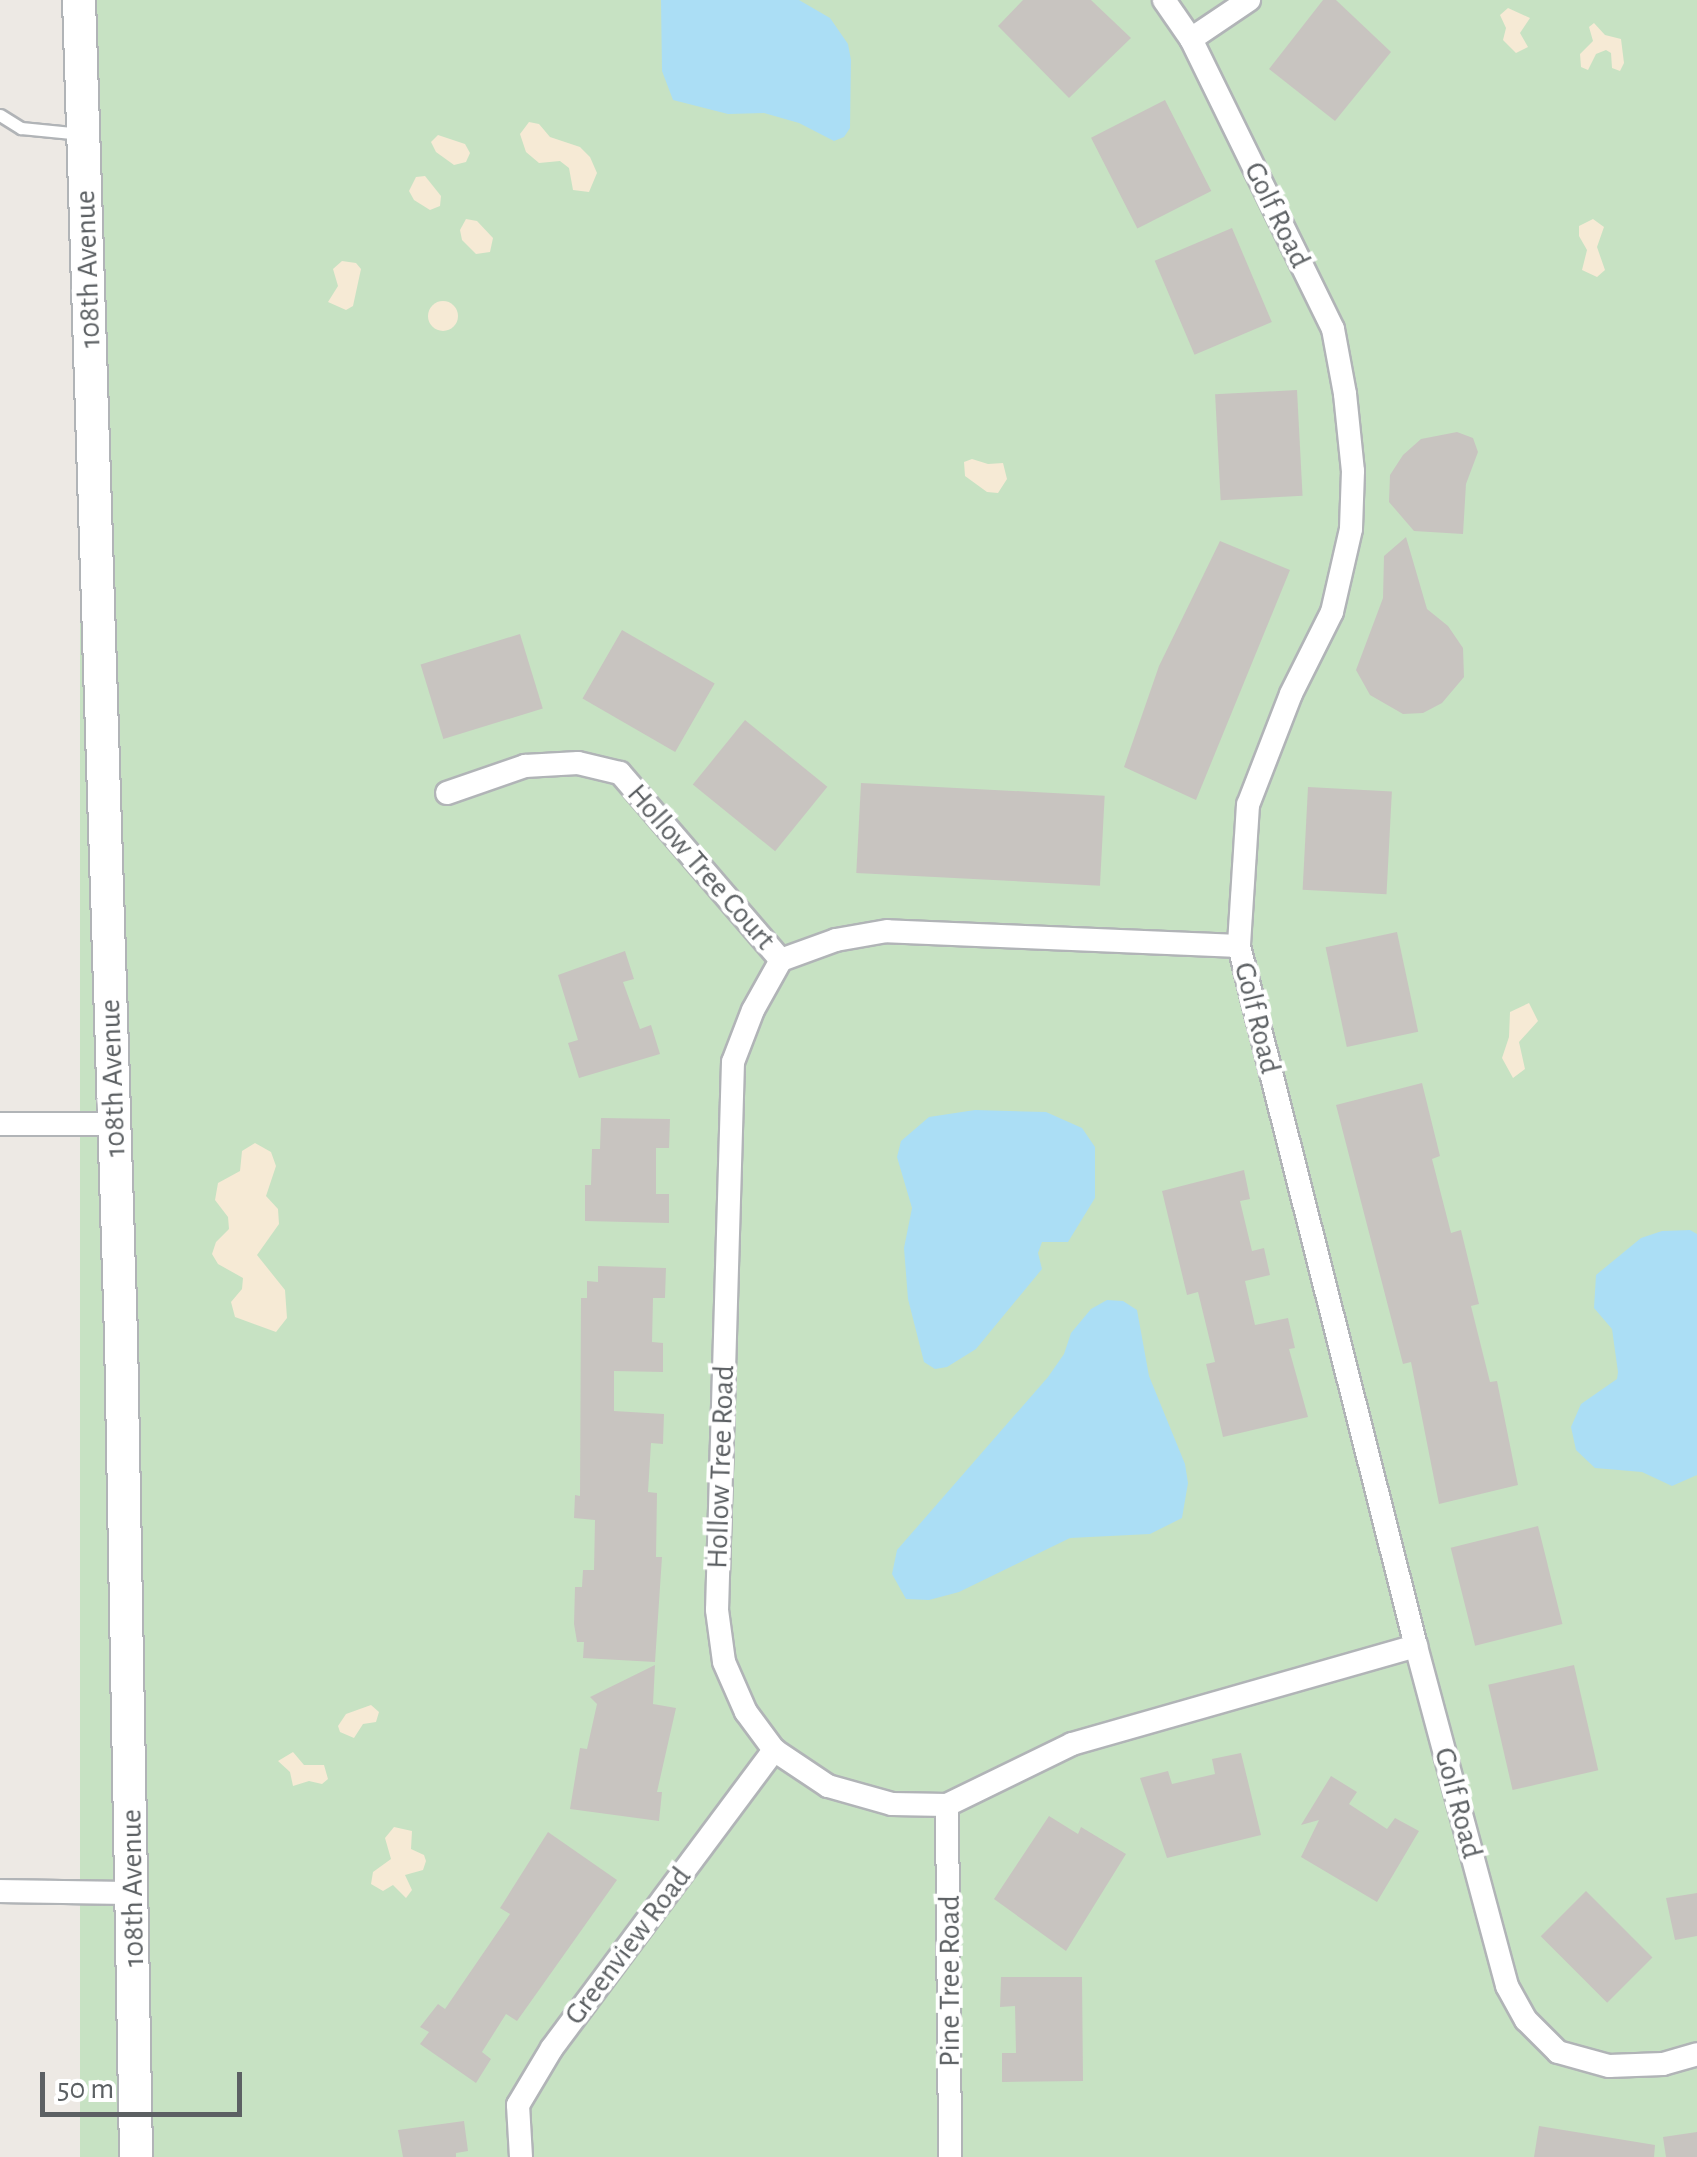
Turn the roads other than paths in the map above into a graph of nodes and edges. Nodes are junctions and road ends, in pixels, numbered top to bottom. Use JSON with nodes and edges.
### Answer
{"nodes":[{"id":1,"x":79,"y":0,"type":"edge"},
{"id":2,"x":1164,"y":0,"type":"edge"},
{"id":3,"x":1249,"y":0,"type":"edge"},
{"id":4,"x":1191,"y":39,"type":"junction"},
{"id":5,"x":0,"y":116,"type":"edge"},
{"id":6,"x":84,"y":134,"type":"junction"},
{"id":7,"x":447,"y":793,"type":"dead end"},
{"id":8,"x":1238,"y":946,"type":"junction"},
{"id":9,"x":782,"y":960,"type":"junction"},
{"id":10,"x":0,"y":1124,"type":"edge"},
{"id":11,"x":114,"y":1124,"type":"junction"},
{"id":12,"x":1416,"y":1646,"type":"junction"},
{"id":13,"x":774,"y":1750,"type":"junction"},
{"id":14,"x":947,"y":1804,"type":"junction"},
{"id":15,"x":0,"y":1891,"type":"edge"},
{"id":16,"x":133,"y":1893,"type":"junction"},
{"id":17,"x":1697,"y":2054,"type":"edge"},
{"id":18,"x":136,"y":2157,"type":"edge"},
{"id":19,"x":522,"y":2157,"type":"edge"},
{"id":20,"x":950,"y":2157,"type":"edge"}],
"edges":[{"from":1,"to":6,"type":"street","name":"108th Avenue"},
{"from":2,"to":4,"type":"street","name":"Golf Road"},
{"from":3,"to":4,"type":"street"},
{"from":4,"to":8,"type":"street","name":"Golf Road"},
{"from":5,"to":6,"type":"lane"},
{"from":6,"to":11,"type":"street","name":"108th Avenue"},
{"from":7,"to":9,"type":"street","name":"Hollow Tree Court"},
{"from":8,"to":9,"type":"street"},
{"from":8,"to":12,"type":"street","name":"Golf Road"},
{"from":9,"to":13,"type":"street","name":"Hollow Tree Road"},
{"from":10,"to":11,"type":"street"},
{"from":11,"to":16,"type":"street","name":"108th Avenue"},
{"from":12,"to":14,"type":"street","name":"Hollow Tree Road"},
{"from":12,"to":17,"type":"street","name":"Golf Road"},
{"from":13,"to":14,"type":"street","name":"Hollow Tree Road"},
{"from":13,"to":19,"type":"street","name":"Greenview Road"},
{"from":14,"to":20,"type":"street","name":"Pine Tree Road"},
{"from":15,"to":16,"type":"street"},
{"from":16,"to":18,"type":"street","name":"108th Avenue"}]}
